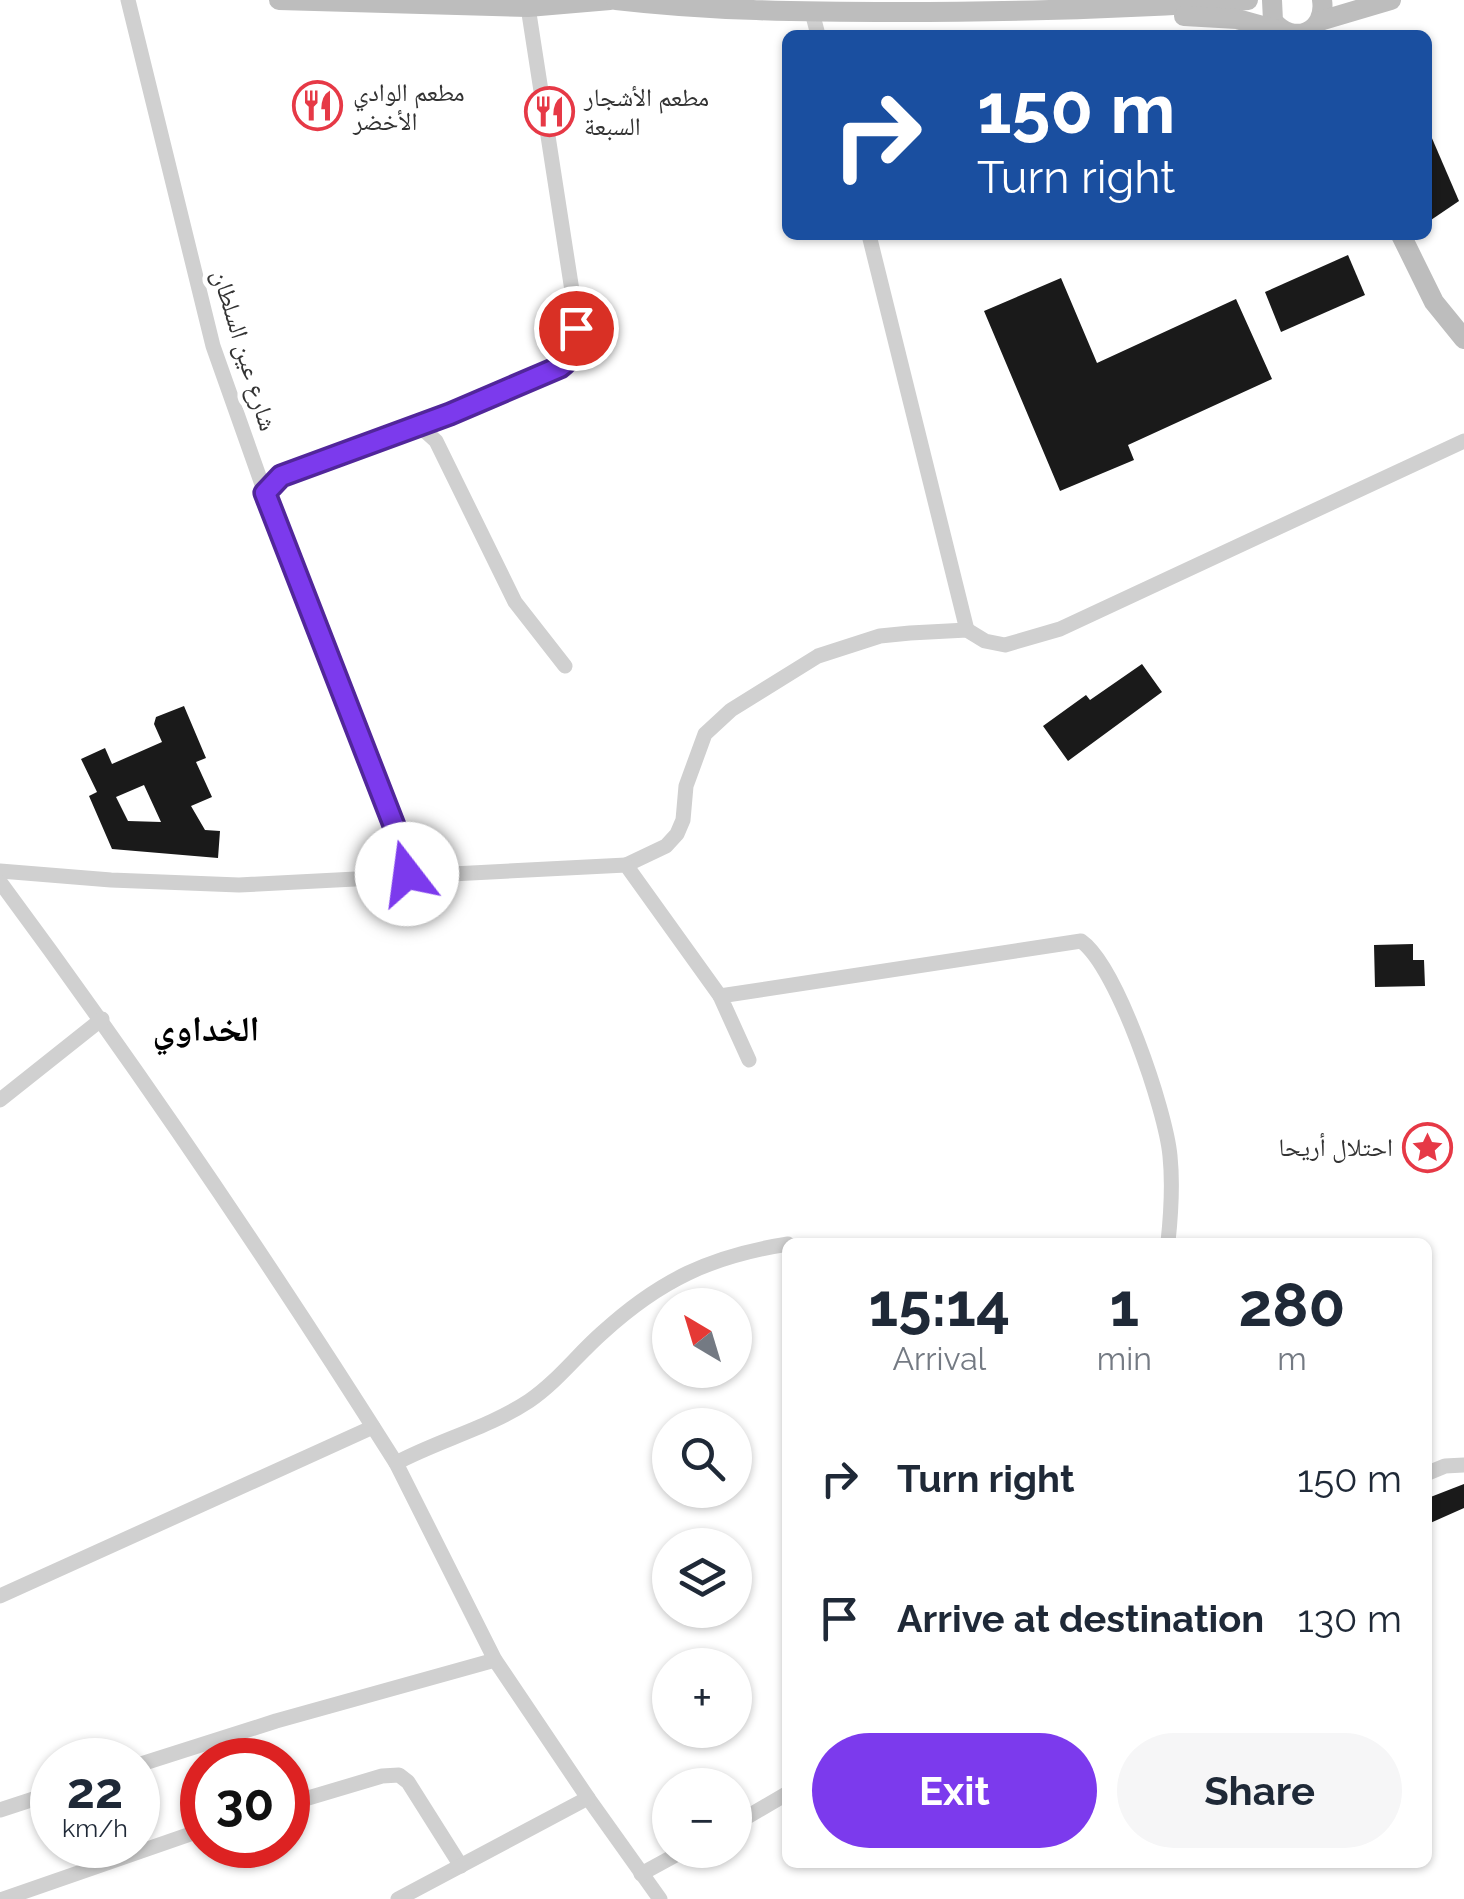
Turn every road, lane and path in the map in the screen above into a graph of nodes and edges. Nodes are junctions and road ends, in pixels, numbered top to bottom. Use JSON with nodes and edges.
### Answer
{"nodes":[{"id":1,"x":128,"y":0,"type":"edge"},
{"id":2,"x":280,"y":0,"type":"edge"},
{"id":3,"x":613,"y":0,"type":"edge"},
{"id":4,"x":1248,"y":0,"type":"edge"},
{"id":5,"x":1272,"y":0,"type":"edge"},
{"id":6,"x":1391,"y":0,"type":"edge"},
{"id":7,"x":528,"y":7,"type":"junction"},
{"id":8,"x":1138,"y":8,"type":"junction"},
{"id":9,"x":812,"y":12,"type":"junction"},
{"id":10,"x":1320,"y":20,"type":"edge"},
{"id":11,"x":817,"y":30,"type":"edge"},
{"id":12,"x":1277,"y":30,"type":"edge"},
{"id":13,"x":1285,"y":30,"type":"edge"},
{"id":14,"x":871,"y":240,"type":"edge"},
{"id":15,"x":1403,"y":240,"type":"edge"},
{"id":16,"x":1464,"y":339,"type":"edge"},
{"id":17,"x":450,"y":414,"type":"junction"},
{"id":18,"x":410,"y":429,"type":"junction"},
{"id":19,"x":1464,"y":441,"type":"edge"},
{"id":20,"x":436,"y":442,"type":"junction"},
{"id":21,"x":265,"y":493,"type":"junction"},
{"id":22,"x":968,"y":630,"type":"junction"},
{"id":23,"x":565,"y":666,"type":"dead end"},
{"id":24,"x":626,"y":864,"type":"junction"},
{"id":25,"x":0,"y":871,"type":"edge"},
{"id":26,"x":407,"y":874,"type":"junction"},
{"id":27,"x":0,"y":882,"type":"edge"},
{"id":28,"x":720,"y":996,"type":"junction"},
{"id":29,"x":102,"y":1019,"type":"junction"},
{"id":30,"x":750,"y":1060,"type":"dead end"},
{"id":31,"x":0,"y":1100,"type":"edge"},
{"id":32,"x":1168,"y":1238,"type":"edge"},
{"id":33,"x":782,"y":1245,"type":"edge"},
{"id":34,"x":373,"y":1427,"type":"junction"},
{"id":35,"x":1432,"y":1461,"type":"edge"},
{"id":36,"x":396,"y":1464,"type":"junction"},
{"id":37,"x":1464,"y":1465,"type":"edge"},
{"id":38,"x":1445,"y":1466,"type":"junction"},
{"id":39,"x":1432,"y":1471,"type":"edge"},
{"id":40,"x":0,"y":1596,"type":"edge"},
{"id":41,"x":495,"y":1660,"type":"junction"},
{"id":42,"x":160,"y":1759,"type":"edge"},
{"id":43,"x":310,"y":1797,"type":"edge"},
{"id":44,"x":782,"y":1797,"type":"edge"},
{"id":45,"x":588,"y":1798,"type":"junction"},
{"id":46,"x":30,"y":1800,"type":"edge"},
{"id":47,"x":0,"y":1810,"type":"edge"},
{"id":48,"x":752,"y":1814,"type":"edge"},
{"id":49,"x":180,"y":1838,"type":"edge"},
{"id":50,"x":461,"y":1866,"type":"junction"},
{"id":51,"x":652,"y":1868,"type":"edge"},
{"id":52,"x":641,"y":1874,"type":"junction"},
{"id":53,"x":4,"y":1899,"type":"edge"},
{"id":54,"x":398,"y":1899,"type":"edge"},
{"id":55,"x":660,"y":1899,"type":"edge"}],
"edges":[{"from":1,"to":21,"type":"street","name":"شارع عين السلطان"},
{"from":2,"to":7,"type":"main road"},
{"from":3,"to":7,"type":"main road"},
{"from":3,"to":9,"type":"main road"},
{"from":4,"to":8,"type":"main road"},
{"from":5,"to":13,"type":"main road"},
{"from":6,"to":10,"type":"main road"},
{"from":7,"to":17,"type":"street"},
{"from":8,"to":9,"type":"main road"},
{"from":8,"to":12,"type":"main road"},
{"from":9,"to":11,"type":"street"},
{"from":14,"to":22,"type":"street"},
{"from":15,"to":16,"type":"main road"},
{"from":17,"to":18,"type":"street"},
{"from":17,"to":20,"type":"street"},
{"from":18,"to":20,"type":"street"},
{"from":18,"to":21,"type":"street"},
{"from":19,"to":22,"type":"street"},
{"from":20,"to":23,"type":"street"},
{"from":21,"to":26,"type":"street","name":"شارع عين السلطان"},
{"from":22,"to":24,"type":"street"},
{"from":24,"to":26,"type":"street"},
{"from":24,"to":28,"type":"street"},
{"from":25,"to":26,"type":"street"},
{"from":27,"to":29,"type":"street"},
{"from":28,"to":30,"type":"street"},
{"from":28,"to":32,"type":"street"},
{"from":29,"to":31,"type":"street"},
{"from":29,"to":34,"type":"street"},
{"from":33,"to":36,"type":"street"},
{"from":34,"to":36,"type":"street"},
{"from":34,"to":40,"type":"street"},
{"from":35,"to":38,"type":"street"},
{"from":36,"to":41,"type":"street"},
{"from":37,"to":38,"type":"street"},
{"from":38,"to":39,"type":"street"},
{"from":41,"to":42,"type":"street"},
{"from":41,"to":45,"type":"street"},
{"from":43,"to":50,"type":"street"},
{"from":44,"to":48,"type":"street"},
{"from":45,"to":50,"type":"street"},
{"from":45,"to":52,"type":"street"},
{"from":46,"to":47,"type":"street"},
{"from":49,"to":53,"type":"street"},
{"from":50,"to":54,"type":"street"},
{"from":51,"to":52,"type":"street"},
{"from":52,"to":55,"type":"street"}]}
